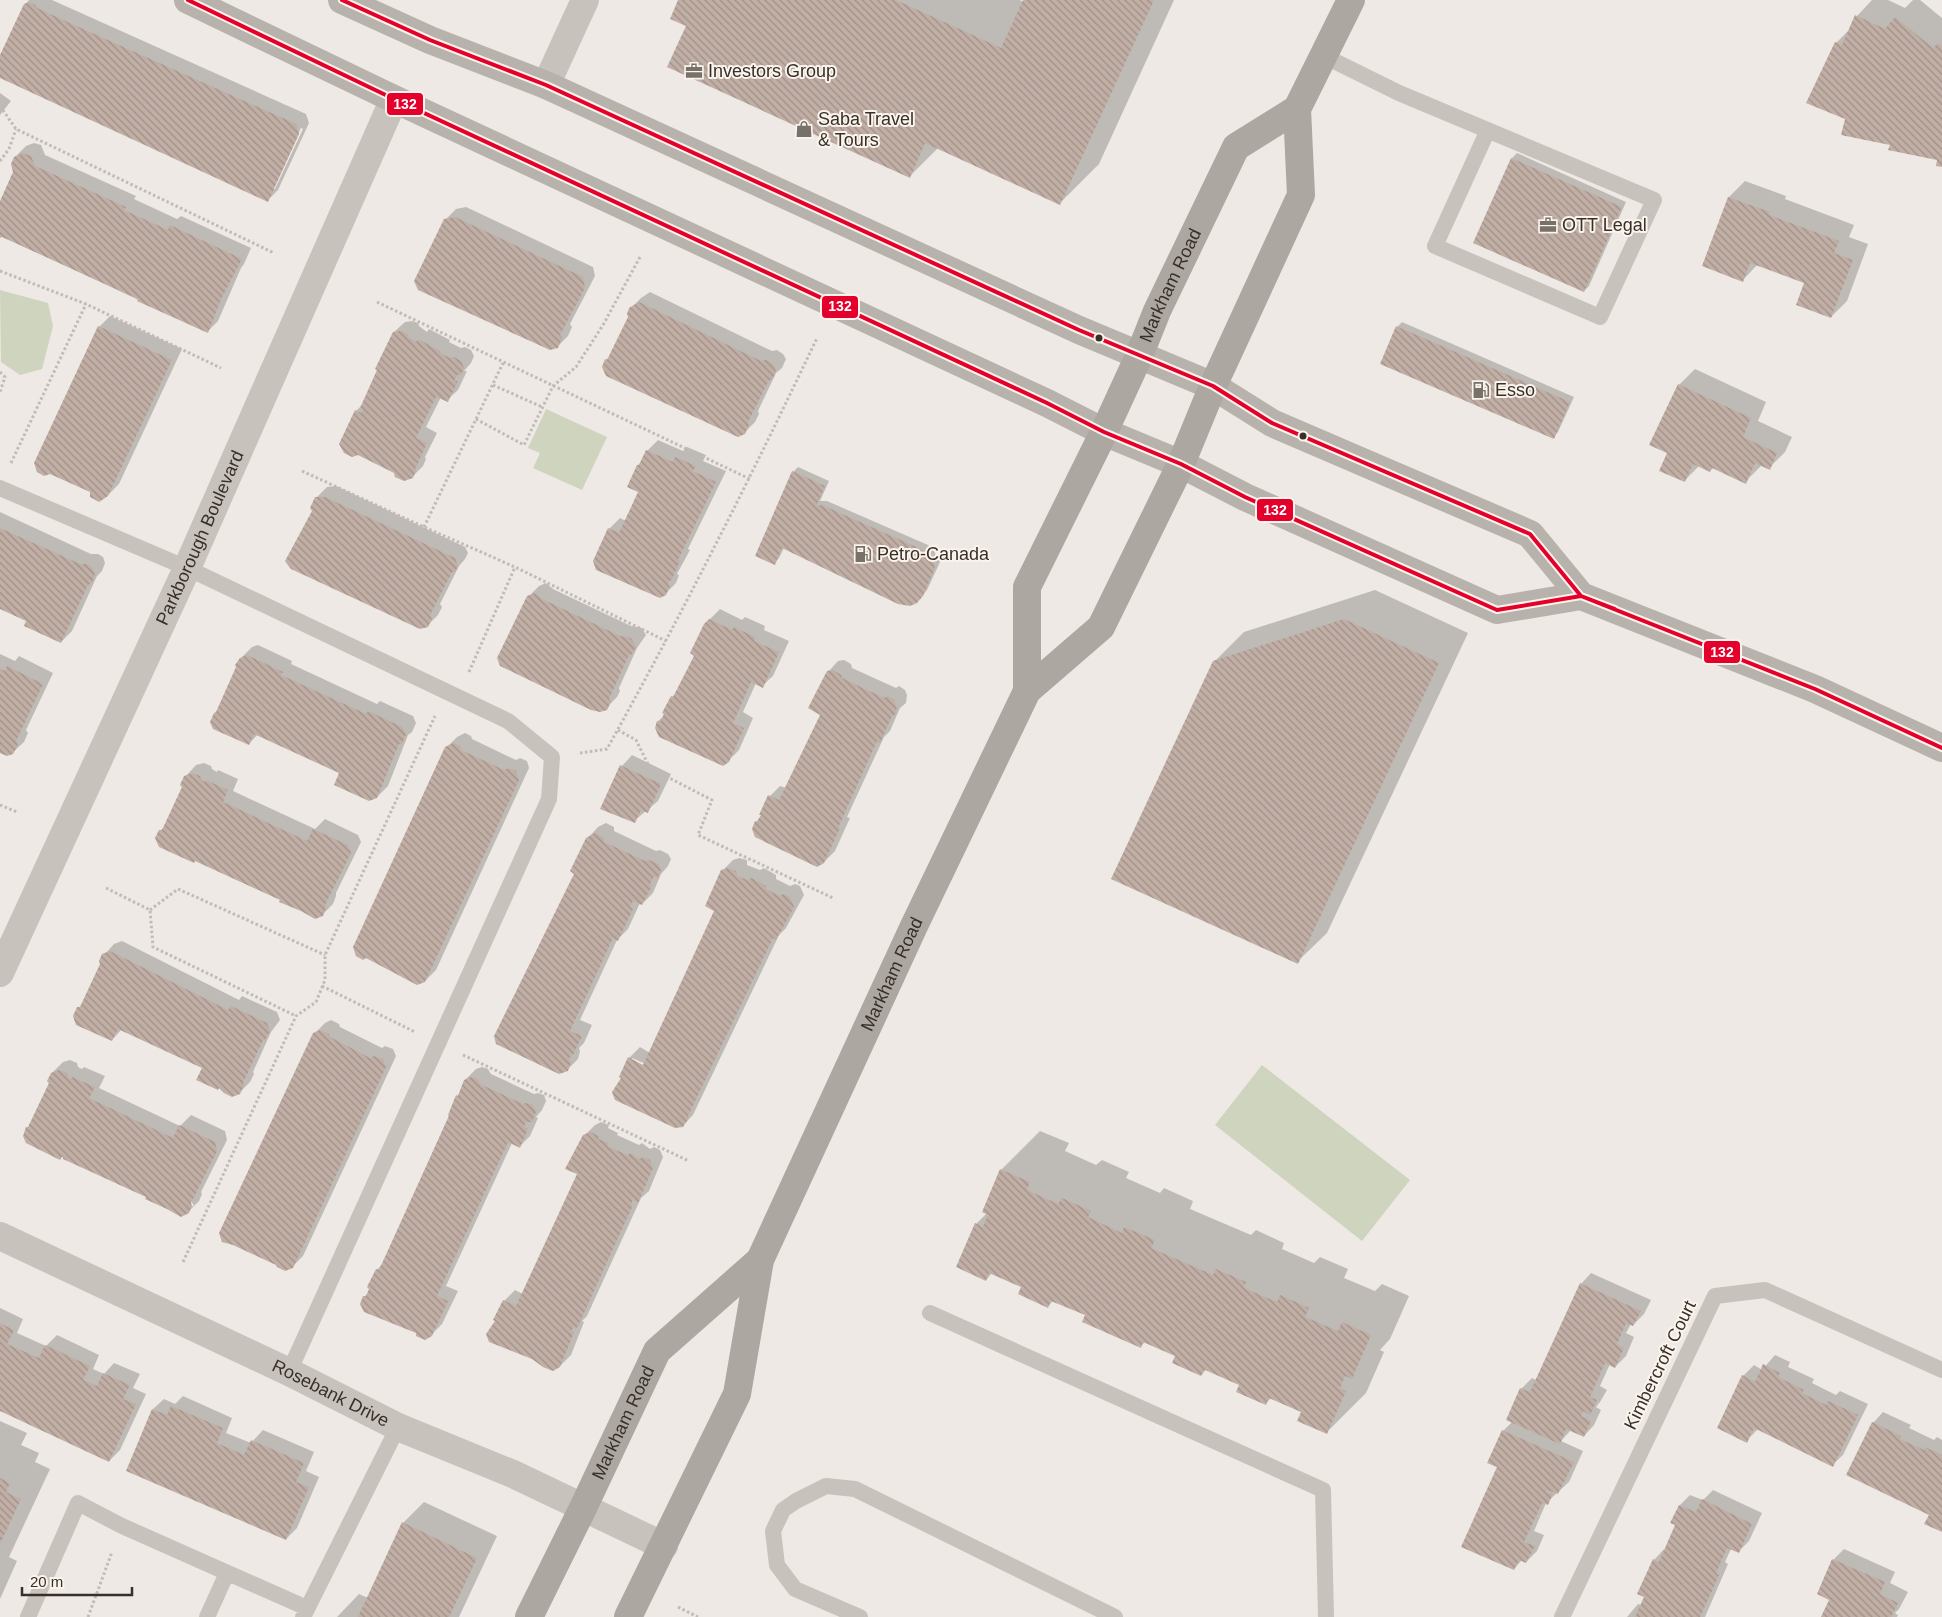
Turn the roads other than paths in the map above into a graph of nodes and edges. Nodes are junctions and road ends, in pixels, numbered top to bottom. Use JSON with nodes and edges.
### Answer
{"nodes":[{"id":1,"x":188,"y":0,"type":"edge"},
{"id":2,"x":342,"y":0,"type":"edge"},
{"id":3,"x":585,"y":0,"type":"edge"},
{"id":4,"x":1351,"y":0,"type":"edge"},
{"id":5,"x":1324,"y":56,"type":"junction"},
{"id":6,"x":546,"y":85,"type":"junction"},
{"id":7,"x":394,"y":99,"type":"junction"},
{"id":8,"x":1298,"y":109,"type":"junction"},
{"id":9,"x":1488,"y":130,"type":"junction"},
{"id":10,"x":1139,"y":356,"type":"junction"},
{"id":11,"x":1212,"y":386,"type":"junction"},
{"id":12,"x":1104,"y":432,"type":"junction"},
{"id":13,"x":1181,"y":464,"type":"junction"},
{"id":14,"x":0,"y":488,"type":"edge"},
{"id":15,"x":187,"y":568,"type":"junction"},
{"id":16,"x":1580,"y":596,"type":"junction"},
{"id":17,"x":1027,"y":691,"type":"junction"},
{"id":18,"x":1942,"y":748,"type":"edge"},
{"id":19,"x":0,"y":974,"type":"edge"},
{"id":20,"x":0,"y":1236,"type":"edge"},
{"id":21,"x":760,"y":1260,"type":"junction"},
{"id":22,"x":930,"y":1314,"type":"dead end"},
{"id":23,"x":1942,"y":1370,"type":"edge"},
{"id":24,"x":289,"y":1372,"type":"junction"},
{"id":25,"x":398,"y":1426,"type":"junction"},
{"id":26,"x":583,"y":1508,"type":"junction"},
{"id":27,"x":664,"y":1546,"type":"junction"},
{"id":28,"x":227,"y":1573,"type":"junction"},
{"id":29,"x":305,"y":1613,"type":"edge"},
{"id":30,"x":28,"y":1617,"type":"edge"},
{"id":31,"x":207,"y":1617,"type":"edge"},
{"id":32,"x":529,"y":1617,"type":"edge"},
{"id":33,"x":628,"y":1617,"type":"edge"},
{"id":34,"x":860,"y":1617,"type":"edge"},
{"id":35,"x":1115,"y":1617,"type":"edge"},
{"id":36,"x":1326,"y":1617,"type":"edge"},
{"id":37,"x":1562,"y":1617,"type":"edge"}],
"edges":[{"from":1,"to":7,"type":"main road"},
{"from":2,"to":6,"type":"main road"},
{"from":3,"to":6,"type":"street"},
{"from":4,"to":5,"type":"main road","name":"Markham Road"},
{"from":5,"to":8,"type":"main road","name":"Markham Road"},
{"from":5,"to":9,"type":"lane"},
{"from":6,"to":10,"type":"main road"},
{"from":7,"to":12,"type":"main road"},
{"from":7,"to":15,"type":"street","name":"Parkborough Boulevard"},
{"from":8,"to":10,"type":"main road","name":"Markham Road"},
{"from":8,"to":11,"type":"main road","name":"Markham Road"},
{"from":9,"to":9,"type":"lane"},
{"from":10,"to":11,"type":"main road"},
{"from":10,"to":12,"type":"main road","name":"Markham Road"},
{"from":11,"to":13,"type":"main road","name":"Markham Road"},
{"from":11,"to":16,"type":"main road"},
{"from":12,"to":13,"type":"main road"},
{"from":12,"to":17,"type":"main road","name":"Markham Road"},
{"from":13,"to":16,"type":"main road"},
{"from":13,"to":17,"type":"main road","name":"Markham Road"},
{"from":14,"to":15,"type":"lane"},
{"from":15,"to":19,"type":"street","name":"Parkborough Boulevard"},
{"from":15,"to":24,"type":"lane"},
{"from":16,"to":18,"type":"main road"},
{"from":17,"to":21,"type":"main road","name":"Markham Road"},
{"from":20,"to":24,"type":"street","name":"Rosebank Drive"},
{"from":21,"to":26,"type":"main road","name":"Markham Road"},
{"from":21,"to":27,"type":"main road","name":"Markham Road"},
{"from":22,"to":36,"type":"lane"},
{"from":23,"to":37,"type":"lane","name":"Kimbercroft Court"},
{"from":24,"to":25,"type":"street","name":"Rosebank Drive"},
{"from":25,"to":26,"type":"street","name":"Rosebank Drive"},
{"from":25,"to":29,"type":"lane"},
{"from":26,"to":27,"type":"street","name":"Rosebank Drive"},
{"from":26,"to":32,"type":"main road","name":"Markham Road"},
{"from":27,"to":33,"type":"main road","name":"Markham Road"},
{"from":28,"to":29,"type":"lane"},
{"from":28,"to":30,"type":"lane"},
{"from":28,"to":31,"type":"lane"},
{"from":34,"to":35,"type":"lane"}]}
